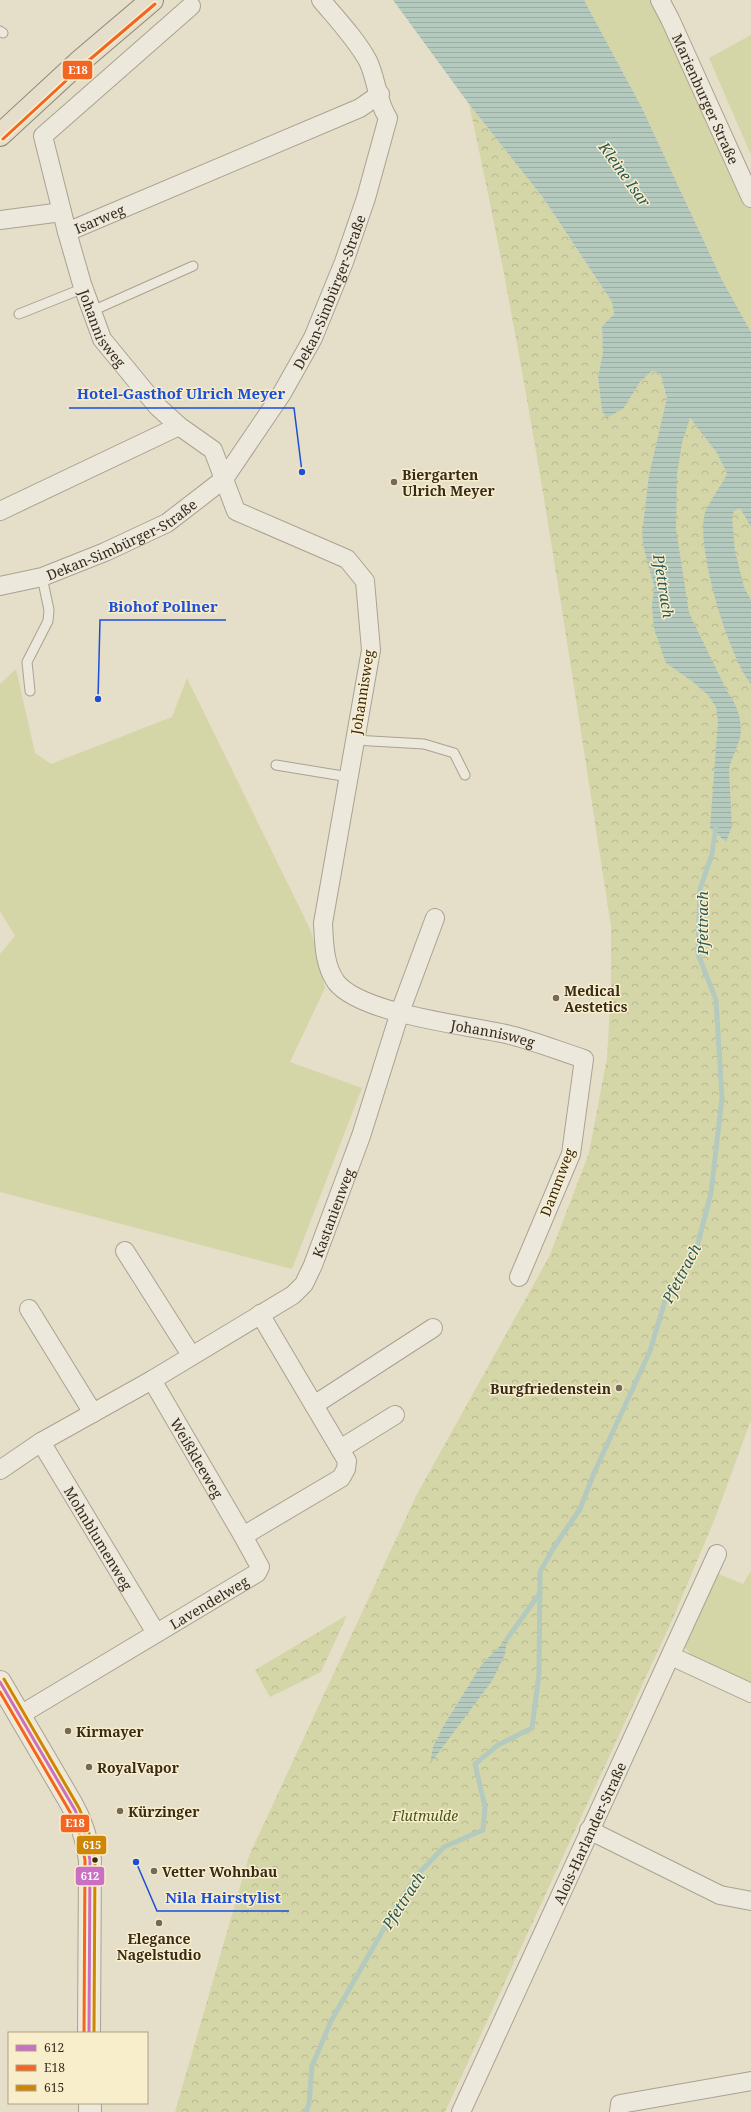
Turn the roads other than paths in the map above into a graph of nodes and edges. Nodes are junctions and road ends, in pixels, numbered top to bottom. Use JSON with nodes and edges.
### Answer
{"nodes":[{"id":1,"x":152,"y":0,"type":"edge"},
{"id":2,"x":321,"y":0,"type":"edge"},
{"id":3,"x":660,"y":0,"type":"edge"},
{"id":4,"x":191,"y":6,"type":"dead end"},
{"id":5,"x":380,"y":94,"type":"junction"},
{"id":6,"x":0,"y":135,"type":"edge"},
{"id":7,"x":751,"y":198,"type":"edge"},
{"id":8,"x":62,"y":212,"type":"junction"},
{"id":9,"x":0,"y":220,"type":"edge"},
{"id":10,"x":67,"y":232,"type":"junction"},
{"id":11,"x":193,"y":266,"type":"dead end"},
{"id":12,"x":84,"y":288,"type":"junction"},
{"id":13,"x":92,"y":311,"type":"junction"},
{"id":14,"x":19,"y":314,"type":"dead end"},
{"id":15,"x":179,"y":426,"type":"junction"},
{"id":16,"x":224,"y":479,"type":"junction"},
{"id":17,"x":0,"y":511,"type":"edge"},
{"id":18,"x":42,"y":577,"type":"junction"},
{"id":19,"x":0,"y":586,"type":"edge"},
{"id":20,"x":30,"y":691,"type":"dead end"},
{"id":21,"x":354,"y":740,"type":"junction"},
{"id":22,"x":276,"y":766,"type":"dead end"},
{"id":23,"x":465,"y":775,"type":"dead end"},
{"id":24,"x":349,"y":777,"type":"junction"},
{"id":25,"x":435,"y":918,"type":"dead end"},
{"id":26,"x":400,"y":1012,"type":"junction"},
{"id":27,"x":584,"y":1059,"type":"joint"},
{"id":28,"x":125,"y":1251,"type":"dead end"},
{"id":29,"x":519,"y":1277,"type":"dead end"},
{"id":30,"x":29,"y":1309,"type":"dead end"},
{"id":31,"x":260,"y":1314,"type":"junction"},
{"id":32,"x":432,"y":1328,"type":"dead end"},
{"id":33,"x":191,"y":1355,"type":"junction"},
{"id":34,"x":152,"y":1380,"type":"junction"},
{"id":35,"x":314,"y":1405,"type":"junction"},
{"id":36,"x":94,"y":1413,"type":"junction"},
{"id":37,"x":395,"y":1415,"type":"dead end"},
{"id":38,"x":41,"y":1442,"type":"junction"},
{"id":39,"x":340,"y":1449,"type":"junction"},
{"id":40,"x":0,"y":1470,"type":"edge"},
{"id":41,"x":243,"y":1536,"type":"junction"},
{"id":42,"x":717,"y":1554,"type":"dead end"},
{"id":43,"x":156,"y":1633,"type":"junction"},
{"id":44,"x":671,"y":1656,"type":"junction"},
{"id":45,"x":0,"y":1682,"type":"edge"},
{"id":46,"x":751,"y":1693,"type":"edge"},
{"id":47,"x":20,"y":1715,"type":"junction"},
{"id":48,"x":589,"y":1830,"type":"junction"},
{"id":49,"x":751,"y":1901,"type":"edge"},
{"id":50,"x":89,"y":2032,"type":"edge"},
{"id":51,"x":751,"y":2081,"type":"edge"},
{"id":52,"x":619,"y":2108,"type":"edge"},
{"id":53,"x":461,"y":2112,"type":"edge"}],
"edges":[{"from":1,"to":6,"type":"main road"},
{"from":2,"to":5,"type":"street","name":"Dekan-Simbürger-Straße"},
{"from":3,"to":7,"type":"street","name":"Marienburger Straße"},
{"from":4,"to":8,"type":"street","name":"Isarweg"},
{"from":5,"to":10,"type":"street","name":"Isarweg"},
{"from":5,"to":16,"type":"street","name":"Dekan-Simbürger-Straße"},
{"from":8,"to":9,"type":"street"},
{"from":8,"to":10,"type":"street","name":"Isarweg"},
{"from":10,"to":12,"type":"street","name":"Johannisweg"},
{"from":11,"to":13,"type":"lane"},
{"from":12,"to":13,"type":"street","name":"Johannisweg"},
{"from":12,"to":14,"type":"lane"},
{"from":13,"to":15,"type":"street","name":"Johannisweg"},
{"from":15,"to":16,"type":"street","name":"Johannisweg"},
{"from":15,"to":17,"type":"street"},
{"from":16,"to":18,"type":"street","name":"Dekan-Simbürger-Straße"},
{"from":16,"to":21,"type":"street","name":"Johannisweg"},
{"from":18,"to":19,"type":"street","name":"Dekan-Simbürger-Straße"},
{"from":18,"to":20,"type":"lane"},
{"from":21,"to":23,"type":"lane"},
{"from":21,"to":24,"type":"street","name":"Johannisweg"},
{"from":22,"to":24,"type":"lane"},
{"from":24,"to":26,"type":"street","name":"Johannisweg"},
{"from":25,"to":26,"type":"street"},
{"from":26,"to":27,"type":"street","name":"Johannisweg"},
{"from":26,"to":31,"type":"street","name":"Kastanienweg"},
{"from":27,"to":29,"type":"street","name":"Dammweg"},
{"from":28,"to":33,"type":"street"},
{"from":30,"to":36,"type":"street"},
{"from":31,"to":33,"type":"street","name":"Kastanienweg"},
{"from":31,"to":35,"type":"street"},
{"from":32,"to":35,"type":"street"},
{"from":33,"to":34,"type":"street","name":"Kastanienweg"},
{"from":34,"to":36,"type":"street","name":"Kastanienweg"},
{"from":34,"to":41,"type":"street","name":"Weißkleeweg"},
{"from":35,"to":39,"type":"street"},
{"from":36,"to":38,"type":"street","name":"Kastanienweg"},
{"from":37,"to":39,"type":"street"},
{"from":38,"to":40,"type":"street","name":"Kastanienweg"},
{"from":38,"to":43,"type":"street","name":"Mohnblumenweg"},
{"from":39,"to":41,"type":"street"},
{"from":41,"to":43,"type":"street","name":"Lavendelweg"},
{"from":42,"to":44,"type":"street","name":"Alois-Harlander-Straße"},
{"from":43,"to":47,"type":"street","name":"Lavendelweg"},
{"from":44,"to":46,"type":"street"},
{"from":44,"to":48,"type":"street","name":"Alois-Harlander-Straße"},
{"from":45,"to":47,"type":"street"},
{"from":47,"to":50,"type":"street"},
{"from":48,"to":49,"type":"street"},
{"from":48,"to":53,"type":"street","name":"Alois-Harlander-Straße"},
{"from":51,"to":52,"type":"street"}]}
